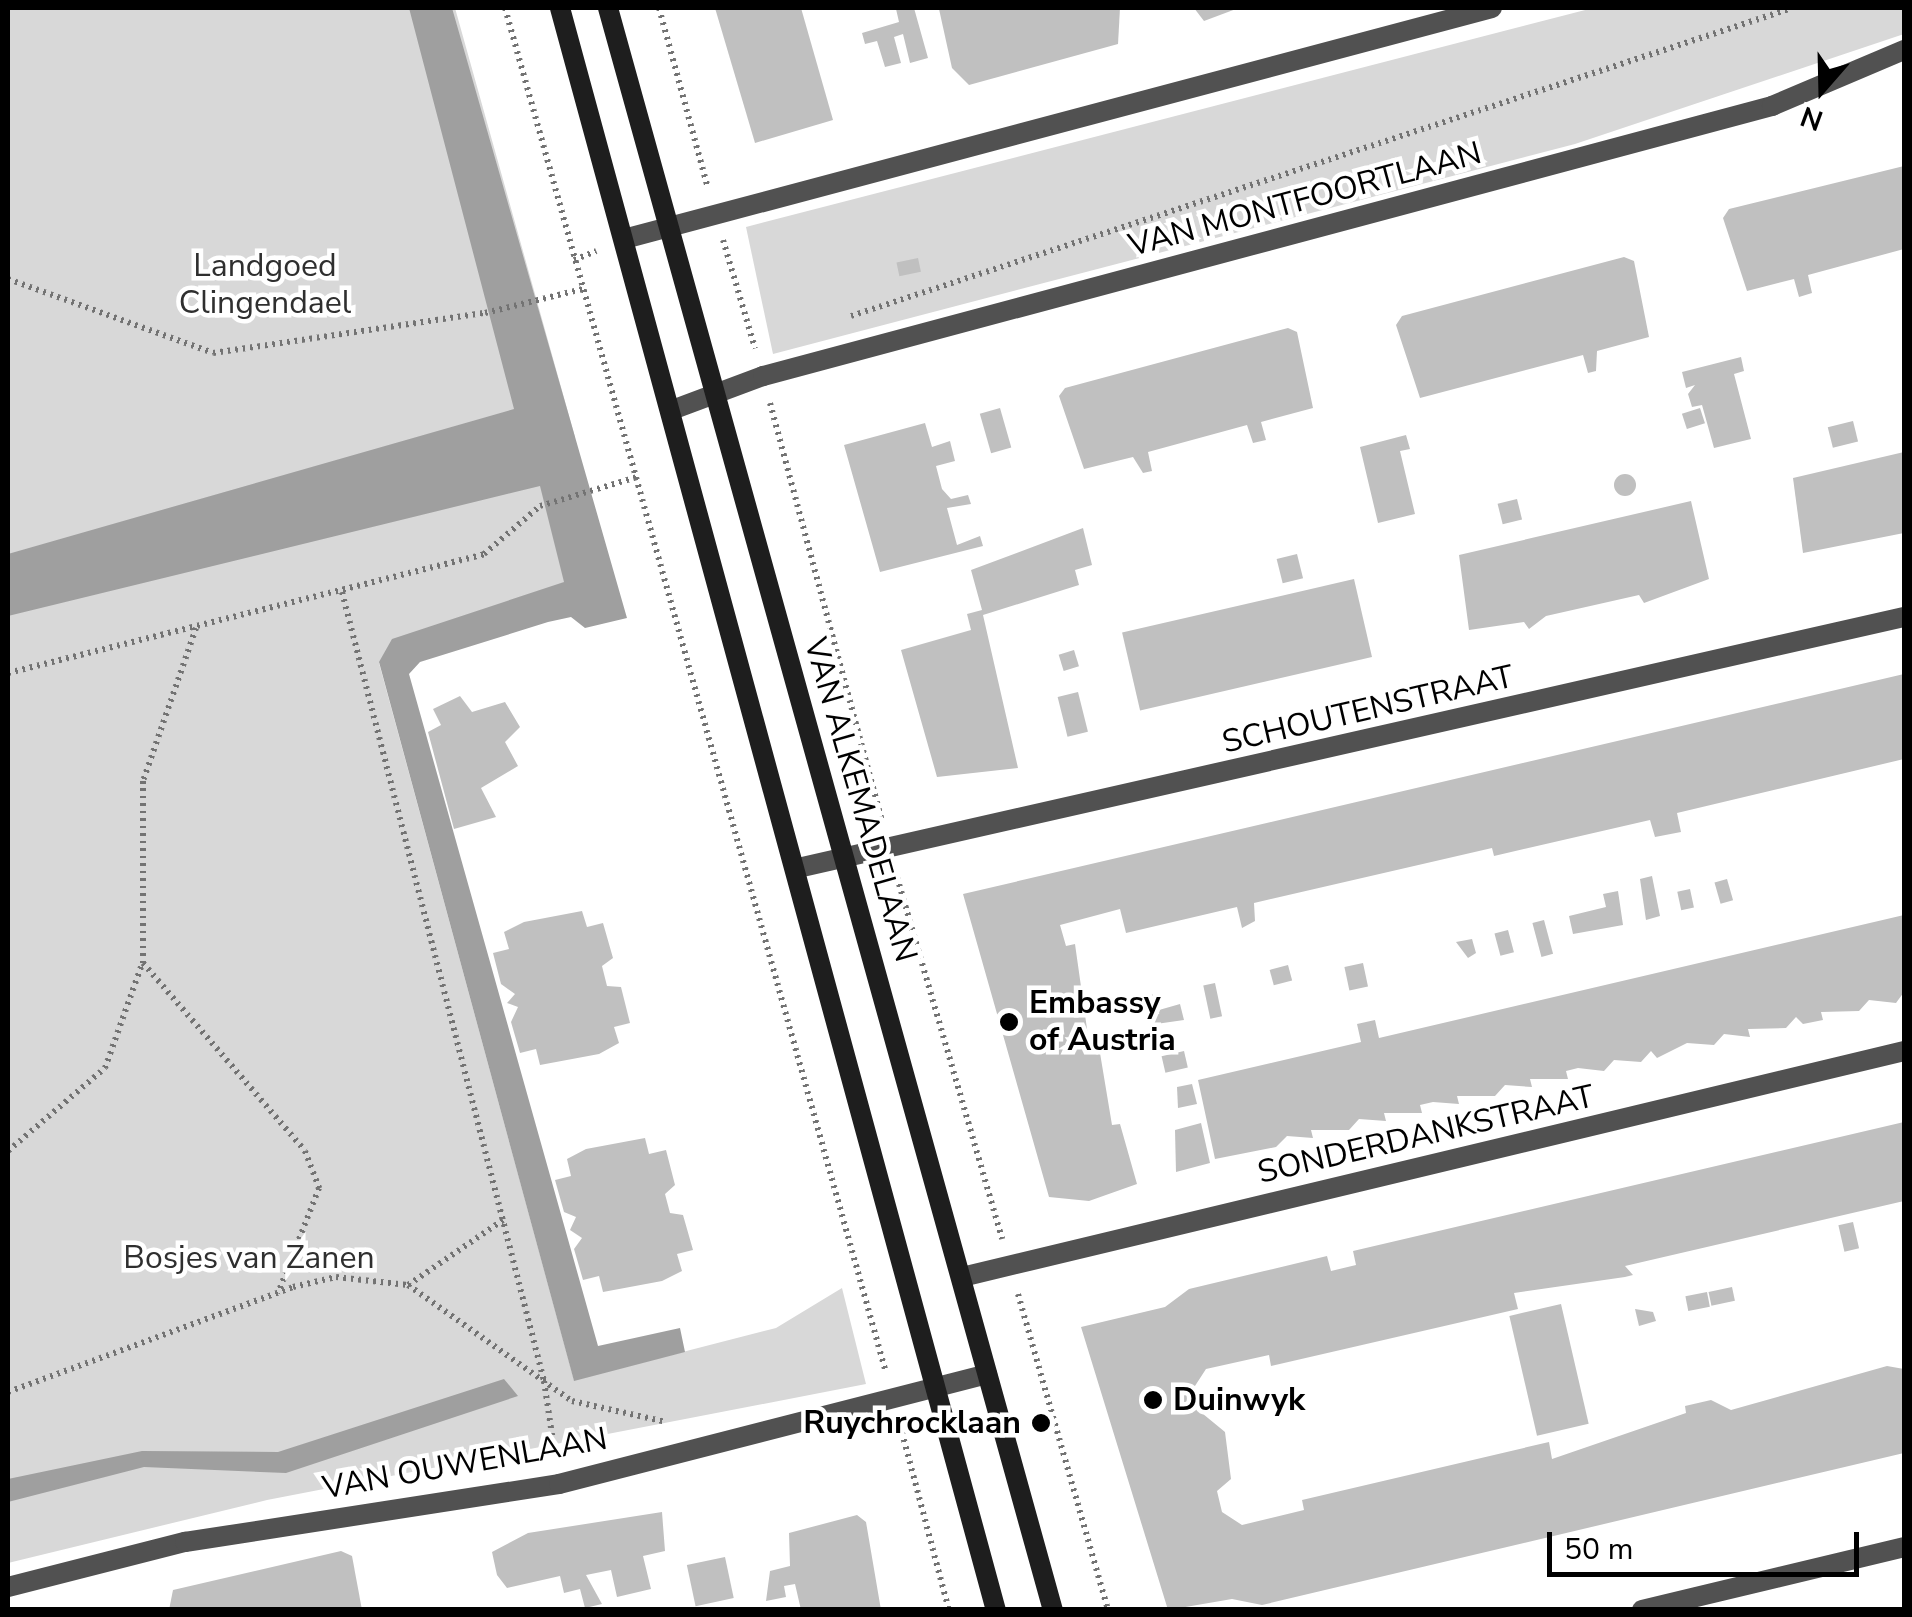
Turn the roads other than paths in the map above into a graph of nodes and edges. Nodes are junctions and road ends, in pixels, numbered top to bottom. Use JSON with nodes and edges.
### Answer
{"nodes":[{"id":1,"x":560,"y":8,"type":"edge"},
{"id":2,"x":608,"y":8,"type":"edge"},
{"id":3,"x":1492,"y":8,"type":"edge"},
{"id":4,"x":1904,"y":50,"type":"edge"},
{"id":5,"x":669,"y":226,"type":"junction"},
{"id":6,"x":624,"y":240,"type":"junction"},
{"id":7,"x":716,"y":395,"type":"junction"},
{"id":8,"x":672,"y":410,"type":"junction"},
{"id":9,"x":1904,"y":617,"type":"edge"},
{"id":10,"x":844,"y":858,"type":"junction"},
{"id":11,"x":798,"y":868,"type":"junction"},
{"id":12,"x":1904,"y":1051,"type":"edge"},
{"id":13,"x":962,"y":1277,"type":"junction"},
{"id":14,"x":988,"y":1374,"type":"junction"},
{"id":15,"x":938,"y":1390,"type":"junction"},
{"id":16,"x":1904,"y":1547,"type":"edge"},
{"id":17,"x":8,"y":1587,"type":"edge"},
{"id":18,"x":996,"y":1610,"type":"edge"},
{"id":19,"x":1053,"y":1610,"type":"edge"},
{"id":20,"x":1642,"y":1610,"type":"edge"}],
"edges":[{"from":1,"to":6,"type":"main road"},
{"from":2,"to":5,"type":"main road","name":"VAN ALKEMADELAAN"},
{"from":3,"to":5,"type":"street"},
{"from":4,"to":7,"type":"street","name":"VAN MONTFOORTLAAN"},
{"from":5,"to":6,"type":"street"},
{"from":5,"to":7,"type":"main road","name":"VAN ALKEMADELAAN"},
{"from":6,"to":8,"type":"main road"},
{"from":7,"to":8,"type":"street","name":"VAN MONTFOORTLAAN"},
{"from":7,"to":10,"type":"main road","name":"VAN ALKEMADELAAN"},
{"from":8,"to":11,"type":"main road"},
{"from":9,"to":10,"type":"street","name":"SCHOUTENSTRAAT"},
{"from":10,"to":11,"type":"street","name":"SCHOUTENSTRAAT"},
{"from":10,"to":13,"type":"main road","name":"VAN ALKEMADELAAN"},
{"from":11,"to":15,"type":"main road"},
{"from":12,"to":13,"type":"street","name":"SONDERDANKSTRAAT"},
{"from":13,"to":14,"type":"main road","name":"VAN ALKEMADELAAN"},
{"from":14,"to":15,"type":"street","name":"VAN OUWENLAAN"},
{"from":14,"to":19,"type":"main road","name":"VAN ALKEMADELAAN"},
{"from":15,"to":17,"type":"street","name":"VAN OUWENLAAN"},
{"from":15,"to":18,"type":"main road"},
{"from":16,"to":20,"type":"street"}]}
